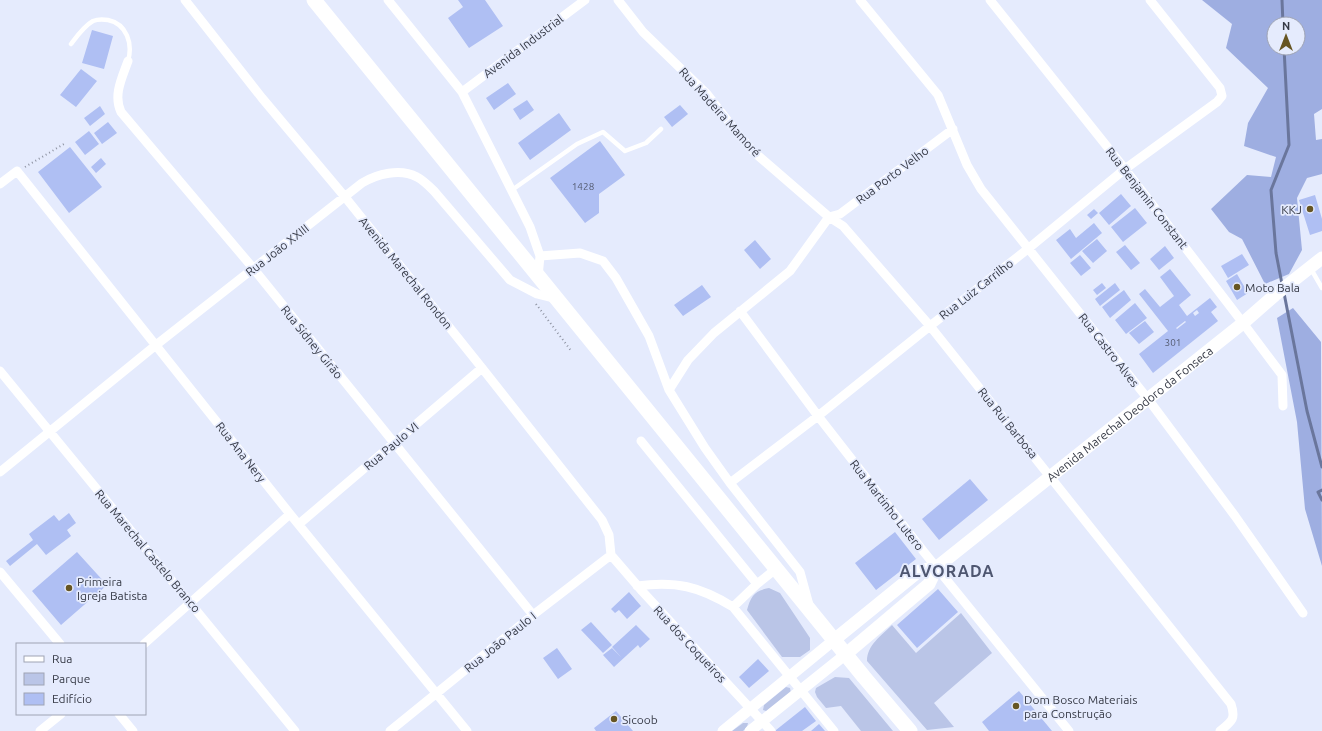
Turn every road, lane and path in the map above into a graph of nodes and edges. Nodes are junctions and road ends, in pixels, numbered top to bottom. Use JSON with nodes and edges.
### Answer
{"nodes":[{"id":1,"x":185,"y":0,"type":"edge"},
{"id":2,"x":314,"y":0,"type":"edge"},
{"id":3,"x":388,"y":0,"type":"edge"},
{"id":4,"x":585,"y":0,"type":"edge"},
{"id":5,"x":618,"y":0,"type":"edge"},
{"id":6,"x":860,"y":0,"type":"edge"},
{"id":7,"x":990,"y":0,"type":"edge"},
{"id":8,"x":1150,"y":0,"type":"edge"},
{"id":9,"x":72,"y":44,"type":"dead end"},
{"id":10,"x":128,"y":61,"type":"joint"},
{"id":11,"x":462,"y":92,"type":"junction"},
{"id":12,"x":951,"y":126,"type":"junction"},
{"id":13,"x":661,"y":129,"type":"dead end"},
{"id":14,"x":64,"y":144,"type":"dead end"},
{"id":15,"x":1125,"y":169,"type":"junction"},
{"id":16,"x":17,"y":172,"type":"junction"},
{"id":17,"x":0,"y":184,"type":"edge"},
{"id":18,"x":512,"y":190,"type":"junction"},
{"id":19,"x":345,"y":197,"type":"junction"},
{"id":20,"x":829,"y":217,"type":"junction"},
{"id":21,"x":1029,"y":248,"type":"junction"},
{"id":22,"x":540,"y":256,"type":"junction"},
{"id":23,"x":1322,"y":258,"type":"edge"},
{"id":24,"x":253,"y":268,"type":"junction"},
{"id":25,"x":1310,"y":268,"type":"junction"},
{"id":26,"x":538,"y":277,"type":"junction"},
{"id":27,"x":523,"y":287,"type":"junction"},
{"id":28,"x":1322,"y":288,"type":"edge"},
{"id":29,"x":557,"y":299,"type":"junction"},
{"id":30,"x":740,"y":311,"type":"junction"},
{"id":31,"x":1243,"y":323,"type":"junction"},
{"id":32,"x":930,"y":326,"type":"junction"},
{"id":33,"x":156,"y":345,"type":"junction"},
{"id":34,"x":572,"y":352,"type":"dead end"},
{"id":35,"x":482,"y":368,"type":"junction"},
{"id":36,"x":0,"y":371,"type":"edge"},
{"id":37,"x":669,"y":390,"type":"junction"},
{"id":38,"x":1148,"y":399,"type":"junction"},
{"id":39,"x":1283,"y":406,"type":"dead end"},
{"id":40,"x":818,"y":416,"type":"junction"},
{"id":41,"x":50,"y":432,"type":"junction"},
{"id":42,"x":641,"y":441,"type":"dead end"},
{"id":43,"x":394,"y":444,"type":"junction"},
{"id":44,"x":0,"y":472,"type":"edge"},
{"id":45,"x":1051,"y":476,"type":"junction"},
{"id":46,"x":730,"y":483,"type":"junction"},
{"id":47,"x":290,"y":514,"type":"junction"},
{"id":48,"x":299,"y":524,"type":"junction"},
{"id":49,"x":611,"y":555,"type":"junction"},
{"id":50,"x":937,"y":567,"type":"junction"},
{"id":51,"x":777,"y":568,"type":"junction"},
{"id":52,"x":0,"y":572,"type":"edge"},
{"id":53,"x":757,"y":584,"type":"junction"},
{"id":54,"x":636,"y":586,"type":"junction"},
{"id":55,"x":191,"y":603,"type":"junction"},
{"id":56,"x":732,"y":607,"type":"junction"},
{"id":57,"x":810,"y":610,"type":"junction"},
{"id":58,"x":1303,"y":613,"type":"dead end"},
{"id":59,"x":534,"y":615,"type":"junction"},
{"id":60,"x":834,"y":640,"type":"junction"},
{"id":61,"x":59,"y":643,"type":"edge"},
{"id":62,"x":145,"y":643,"type":"edge"},
{"id":63,"x":846,"y":654,"type":"junction"},
{"id":64,"x":789,"y":677,"type":"junction"},
{"id":65,"x":800,"y":691,"type":"junction"},
{"id":66,"x":436,"y":694,"type":"junction"},
{"id":67,"x":751,"y":708,"type":"junction"},
{"id":68,"x":60,"y":715,"type":"edge"},
{"id":69,"x":120,"y":715,"type":"edge"},
{"id":70,"x":762,"y":721,"type":"junction"},
{"id":71,"x":40,"y":731,"type":"edge"},
{"id":72,"x":133,"y":731,"type":"edge"},
{"id":73,"x":295,"y":731,"type":"edge"},
{"id":74,"x":390,"y":731,"type":"edge"},
{"id":75,"x":467,"y":731,"type":"edge"},
{"id":76,"x":723,"y":731,"type":"edge"},
{"id":77,"x":750,"y":731,"type":"edge"},
{"id":78,"x":771,"y":731,"type":"edge"},
{"id":79,"x":834,"y":731,"type":"edge"},
{"id":80,"x":910,"y":731,"type":"edge"},
{"id":81,"x":1068,"y":731,"type":"edge"},
{"id":82,"x":1220,"y":731,"type":"edge"}],
"edges":[{"from":1,"to":19,"type":"street","name":"Avenida Marechal Rondon"},
{"from":2,"to":26,"type":"highway"},
{"from":3,"to":11,"type":"street"},
{"from":4,"to":11,"type":"street","name":"Avenida Industrial"},
{"from":5,"to":20,"type":"street","name":"Rua Madeira Mamoré"},
{"from":6,"to":12,"type":"street","name":"Rua Castro Alves"},
{"from":7,"to":15,"type":"street","name":"Rua Benjamin Constant"},
{"from":8,"to":15,"type":"street","name":"Rua Luiz Carrilho"},
{"from":9,"to":10,"type":"lane"},
{"from":10,"to":24,"type":"street","name":"Rua Sidney Girão"},
{"from":11,"to":18,"type":"street"},
{"from":12,"to":20,"type":"street","name":"Rua Porto Velho"},
{"from":12,"to":21,"type":"street","name":"Rua Castro Alves"},
{"from":13,"to":18,"type":"lane"},
{"from":14,"to":16,"type":"path"},
{"from":15,"to":21,"type":"street","name":"Rua Luiz Carrilho"},
{"from":15,"to":31,"type":"street","name":"Rua Benjamin Constant"},
{"from":16,"to":17,"type":"street"},
{"from":16,"to":33,"type":"street","name":"Rua Ana Nery"},
{"from":18,"to":22,"type":"street"},
{"from":19,"to":24,"type":"street","name":"Rua João XXIII"},
{"from":19,"to":27,"type":"street","name":"Rua João XXIII"},
{"from":19,"to":35,"type":"street","name":"Avenida Marechal Rondon"},
{"from":20,"to":30,"type":"street"},
{"from":20,"to":32,"type":"street","name":"Rua Rui Barbosa"},
{"from":21,"to":32,"type":"street","name":"Rua Luiz Carrilho"},
{"from":21,"to":38,"type":"street","name":"Rua Castro Alves"},
{"from":22,"to":26,"type":"street"},
{"from":22,"to":37,"type":"street"},
{"from":23,"to":25,"type":"main road","name":"Avenida Marechal Deodoro da Fonseca"},
{"from":24,"to":33,"type":"street","name":"Rua João XXIII"},
{"from":24,"to":43,"type":"street","name":"Rua Sidney Girão"},
{"from":25,"to":28,"type":"lane"},
{"from":25,"to":31,"type":"main road","name":"Avenida Marechal Deodoro da Fonseca"},
{"from":26,"to":29,"type":"highway"},
{"from":27,"to":29,"type":"street","name":"Rua João XXIII"},
{"from":27,"to":34,"type":"path"},
{"from":29,"to":51,"type":"highway"},
{"from":30,"to":37,"type":"street"},
{"from":30,"to":40,"type":"street","name":"Rua Martinho Lutero"},
{"from":31,"to":38,"type":"main road","name":"Avenida Marechal Deodoro da Fonseca"},
{"from":31,"to":39,"type":"street","name":"Rua Benjamin Constant"},
{"from":32,"to":40,"type":"street","name":"Rua Luiz Carrilho"},
{"from":32,"to":45,"type":"street","name":"Rua Rui Barbosa"},
{"from":33,"to":41,"type":"street","name":"Rua João XXIII"},
{"from":33,"to":47,"type":"street","name":"Rua Ana Nery"},
{"from":35,"to":43,"type":"street","name":"Rua Paulo VI"},
{"from":35,"to":49,"type":"street","name":"Avenida Marechal Rondon"},
{"from":36,"to":41,"type":"street","name":"Rua Marechal Castelo Branco"},
{"from":37,"to":46,"type":"street"},
{"from":38,"to":45,"type":"main road","name":"Avenida Marechal Deodoro da Fonseca"},
{"from":38,"to":58,"type":"street","name":"Rua Castro Alves"},
{"from":40,"to":46,"type":"street","name":"Rua Luiz Carrilho"},
{"from":40,"to":50,"type":"street","name":"Rua Martinho Lutero"},
{"from":41,"to":44,"type":"street","name":"Rua João XXIII"},
{"from":41,"to":55,"type":"street","name":"Rua Marechal Castelo Branco"},
{"from":42,"to":53,"type":"street"},
{"from":43,"to":48,"type":"street","name":"Rua Paulo VI"},
{"from":43,"to":59,"type":"street","name":"Rua Sidney Girão"},
{"from":45,"to":50,"type":"main road","name":"Avenida Marechal Deodoro da Fonseca"},
{"from":45,"to":82,"type":"street","name":"Rua Rui Barbosa"},
{"from":46,"to":57,"type":"street"},
{"from":47,"to":48,"type":"street","name":"Rua Ana Nery"},
{"from":47,"to":55,"type":"street"},
{"from":48,"to":66,"type":"street","name":"Rua Ana Nery"},
{"from":49,"to":54,"type":"street","name":"Rua dos Coqueiros"},
{"from":49,"to":59,"type":"street","name":"Rua João Paulo I"},
{"from":50,"to":60,"type":"main road","name":"Avenida Marechal Deodoro da Fonseca"},
{"from":50,"to":63,"type":"main road","name":"Avenida Marechal Deodoro da Fonseca"},
{"from":50,"to":81,"type":"street","name":"Rua Martinho Lutero"},
{"from":51,"to":53,"type":"street"},
{"from":51,"to":57,"type":"highway"},
{"from":52,"to":61,"type":"street"},
{"from":53,"to":56,"type":"street"},
{"from":54,"to":56,"type":"street"},
{"from":54,"to":67,"type":"street","name":"Rua dos Coqueiros"},
{"from":55,"to":62,"type":"street"},
{"from":55,"to":73,"type":"street","name":"Rua Marechal Castelo Branco"},
{"from":56,"to":64,"type":"street"},
{"from":57,"to":60,"type":"highway"},
{"from":59,"to":66,"type":"street","name":"Rua João Paulo I"},
{"from":60,"to":63,"type":"highway"},
{"from":60,"to":64,"type":"street"},
{"from":63,"to":65,"type":"street"},
{"from":63,"to":80,"type":"highway"},
{"from":64,"to":65,"type":"street"},
{"from":64,"to":67,"type":"street"},
{"from":65,"to":70,"type":"street"},
{"from":65,"to":79,"type":"street"},
{"from":66,"to":74,"type":"street","name":"Rua João Paulo I"},
{"from":66,"to":75,"type":"street","name":"Rua Ana Nery"},
{"from":67,"to":70,"type":"street","name":"Rua dos Coqueiros"},
{"from":67,"to":76,"type":"street"},
{"from":68,"to":71,"type":"street"},
{"from":69,"to":72,"type":"street"},
{"from":70,"to":77,"type":"street"},
{"from":70,"to":78,"type":"street","name":"Rua dos Coqueiros"}]}
